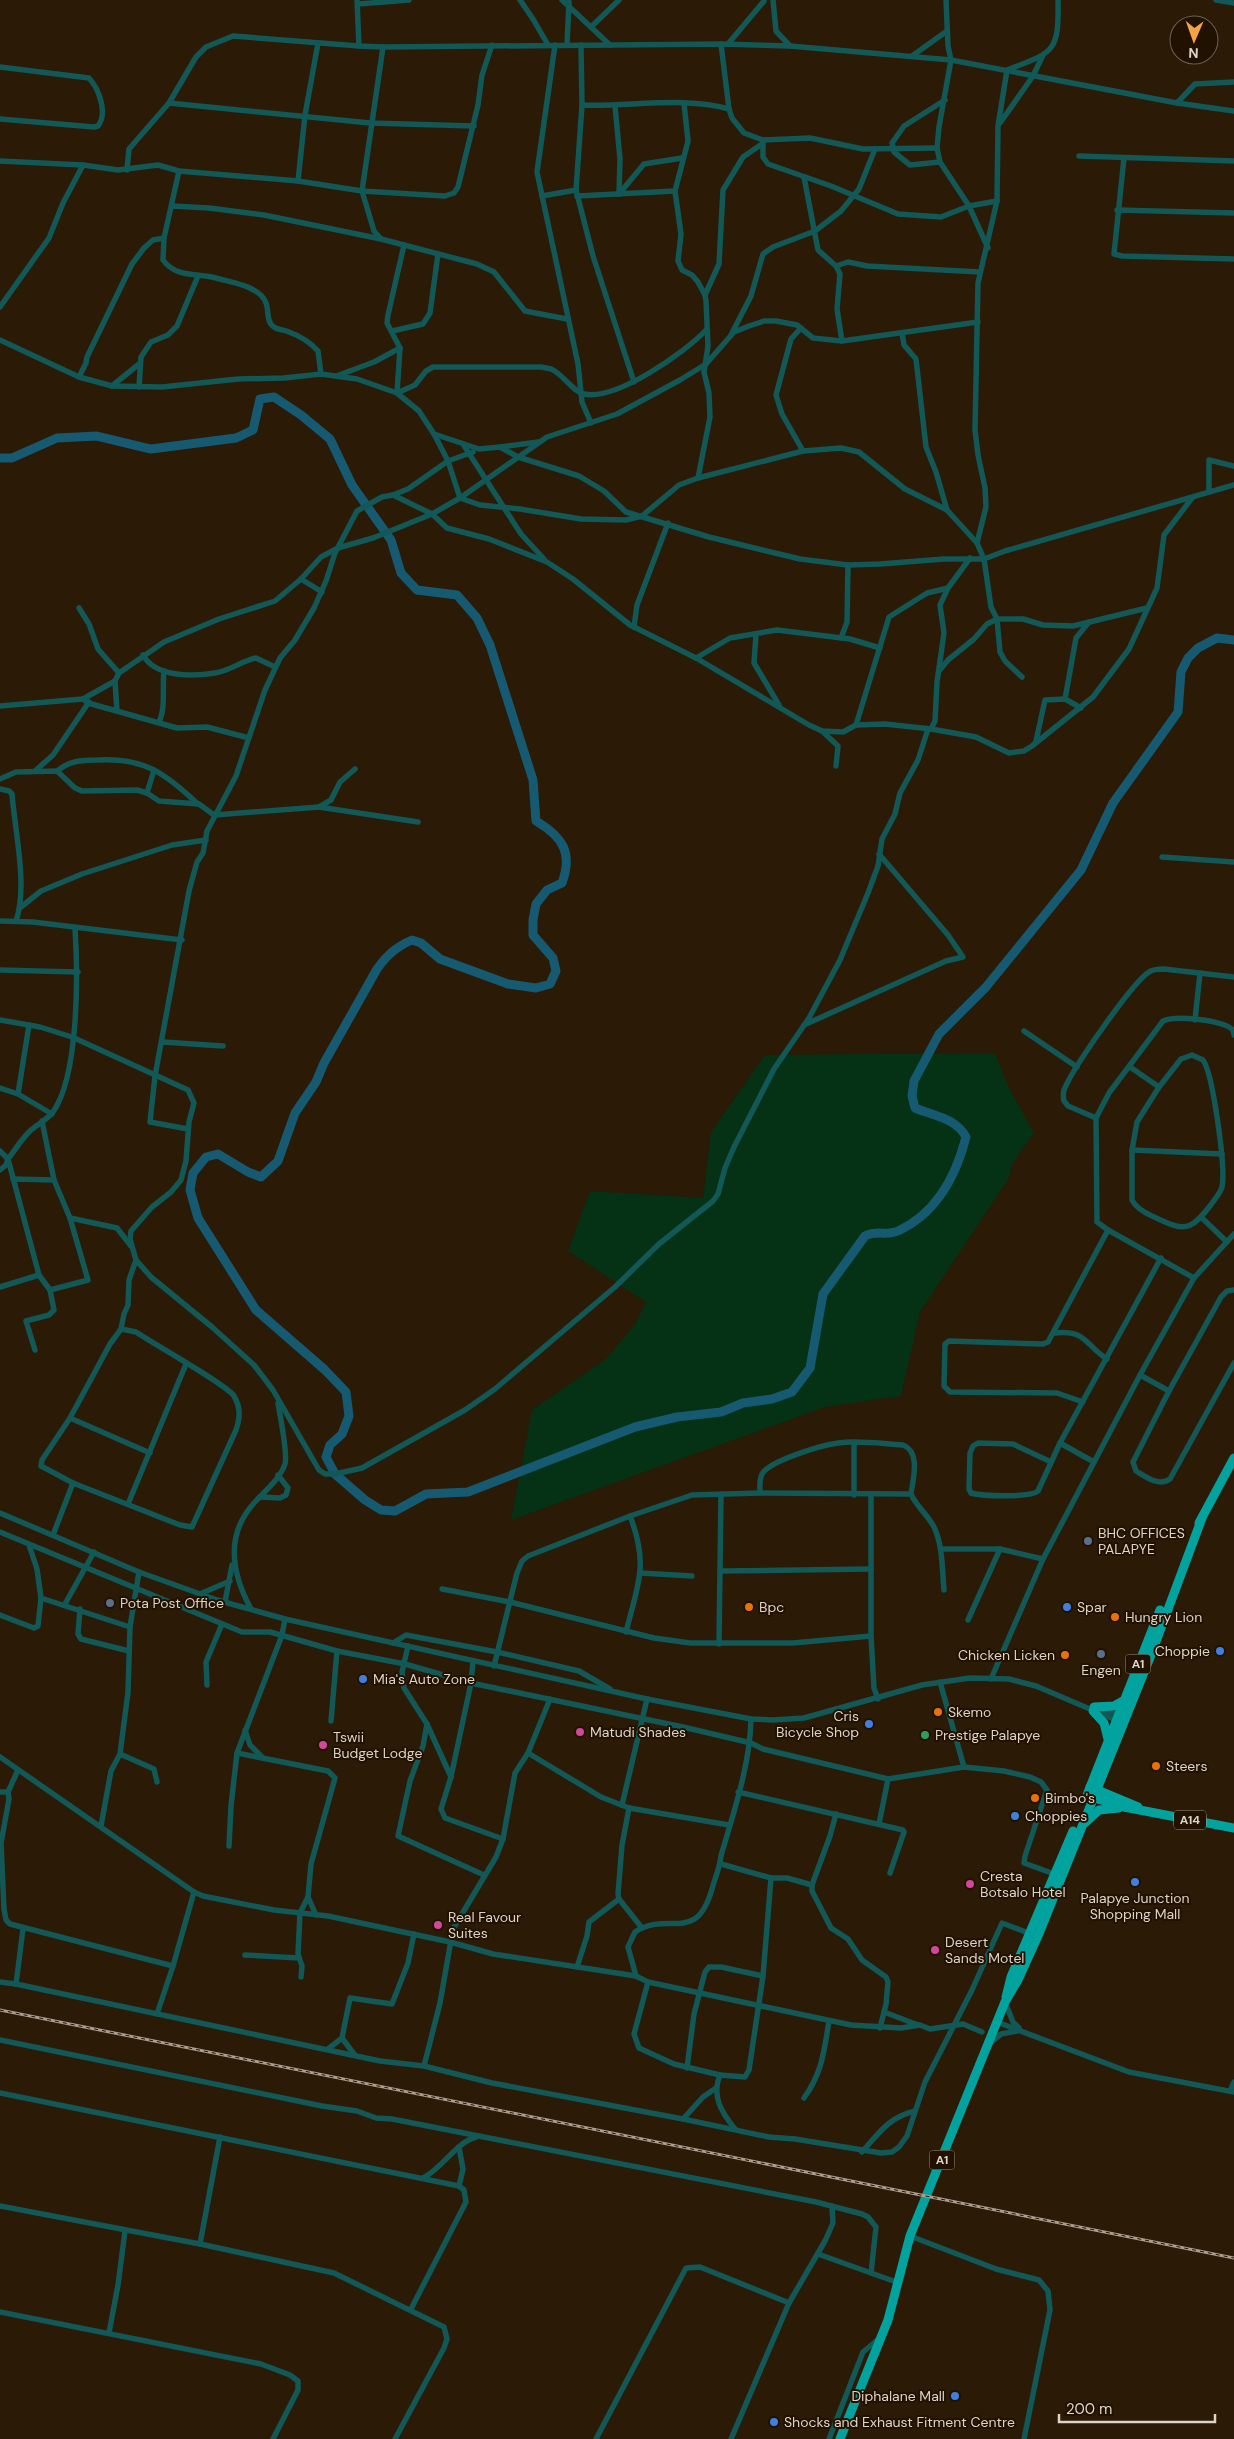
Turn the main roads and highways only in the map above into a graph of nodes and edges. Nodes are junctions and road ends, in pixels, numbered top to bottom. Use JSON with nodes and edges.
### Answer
{"nodes":[{"id":1,"x":1234,"y":1458,"type":"edge"},
{"id":2,"x":1202,"y":1518,"type":"junction"},
{"id":3,"x":1123,"y":1701,"type":"junction"},
{"id":4,"x":1120,"y":1719,"type":"junction"},
{"id":5,"x":1108,"y":1739,"type":"junction"},
{"id":6,"x":1106,"y":1765,"type":"junction"},
{"id":7,"x":1091,"y":1792,"type":"junction"},
{"id":8,"x":1117,"y":1797,"type":"junction"},
{"id":9,"x":1124,"y":1808,"type":"junction"},
{"id":10,"x":1146,"y":1811,"type":"junction"},
{"id":11,"x":1234,"y":1828,"type":"edge"},
{"id":12,"x":1080,"y":1830,"type":"junction"},
{"id":13,"x":1057,"y":1875,"type":"junction"},
{"id":14,"x":888,"y":2320,"type":"junction"},
{"id":15,"x":840,"y":2439,"type":"edge"},
{"id":16,"x":845,"y":2439,"type":"edge"}],
"edges":[{"from":1,"to":2,"type":"highway","number":"A1"},
{"from":2,"to":3,"type":"highway","number":"A1"},
{"from":2,"to":4,"type":"highway","number":"A1"},
{"from":3,"to":4,"type":"highway","number":"A1"},
{"from":3,"to":5,"type":"highway"},
{"from":4,"to":5,"type":"highway","number":"A1"},
{"from":4,"to":6,"type":"highway","number":"A1"},
{"from":5,"to":7,"type":"highway","number":"A1"},
{"from":6,"to":7,"type":"highway","number":"A1"},
{"from":6,"to":8,"type":"highway"},
{"from":7,"to":8,"type":"highway","number":"A14"},
{"from":7,"to":9,"type":"highway","number":"A14"},
{"from":7,"to":12,"type":"highway","number":"A1"},
{"from":7,"to":13,"type":"highway","number":"A1"},
{"from":8,"to":10,"type":"highway","number":"A14"},
{"from":9,"to":10,"type":"highway","number":"A14"},
{"from":9,"to":12,"type":"highway"},
{"from":10,"to":11,"type":"highway","number":"A14"},
{"from":12,"to":13,"type":"highway","number":"A1"},
{"from":13,"to":14,"type":"highway","number":"A1"},
{"from":14,"to":15,"type":"highway","number":"A1"},
{"from":14,"to":16,"type":"highway","number":"A1"}]}
